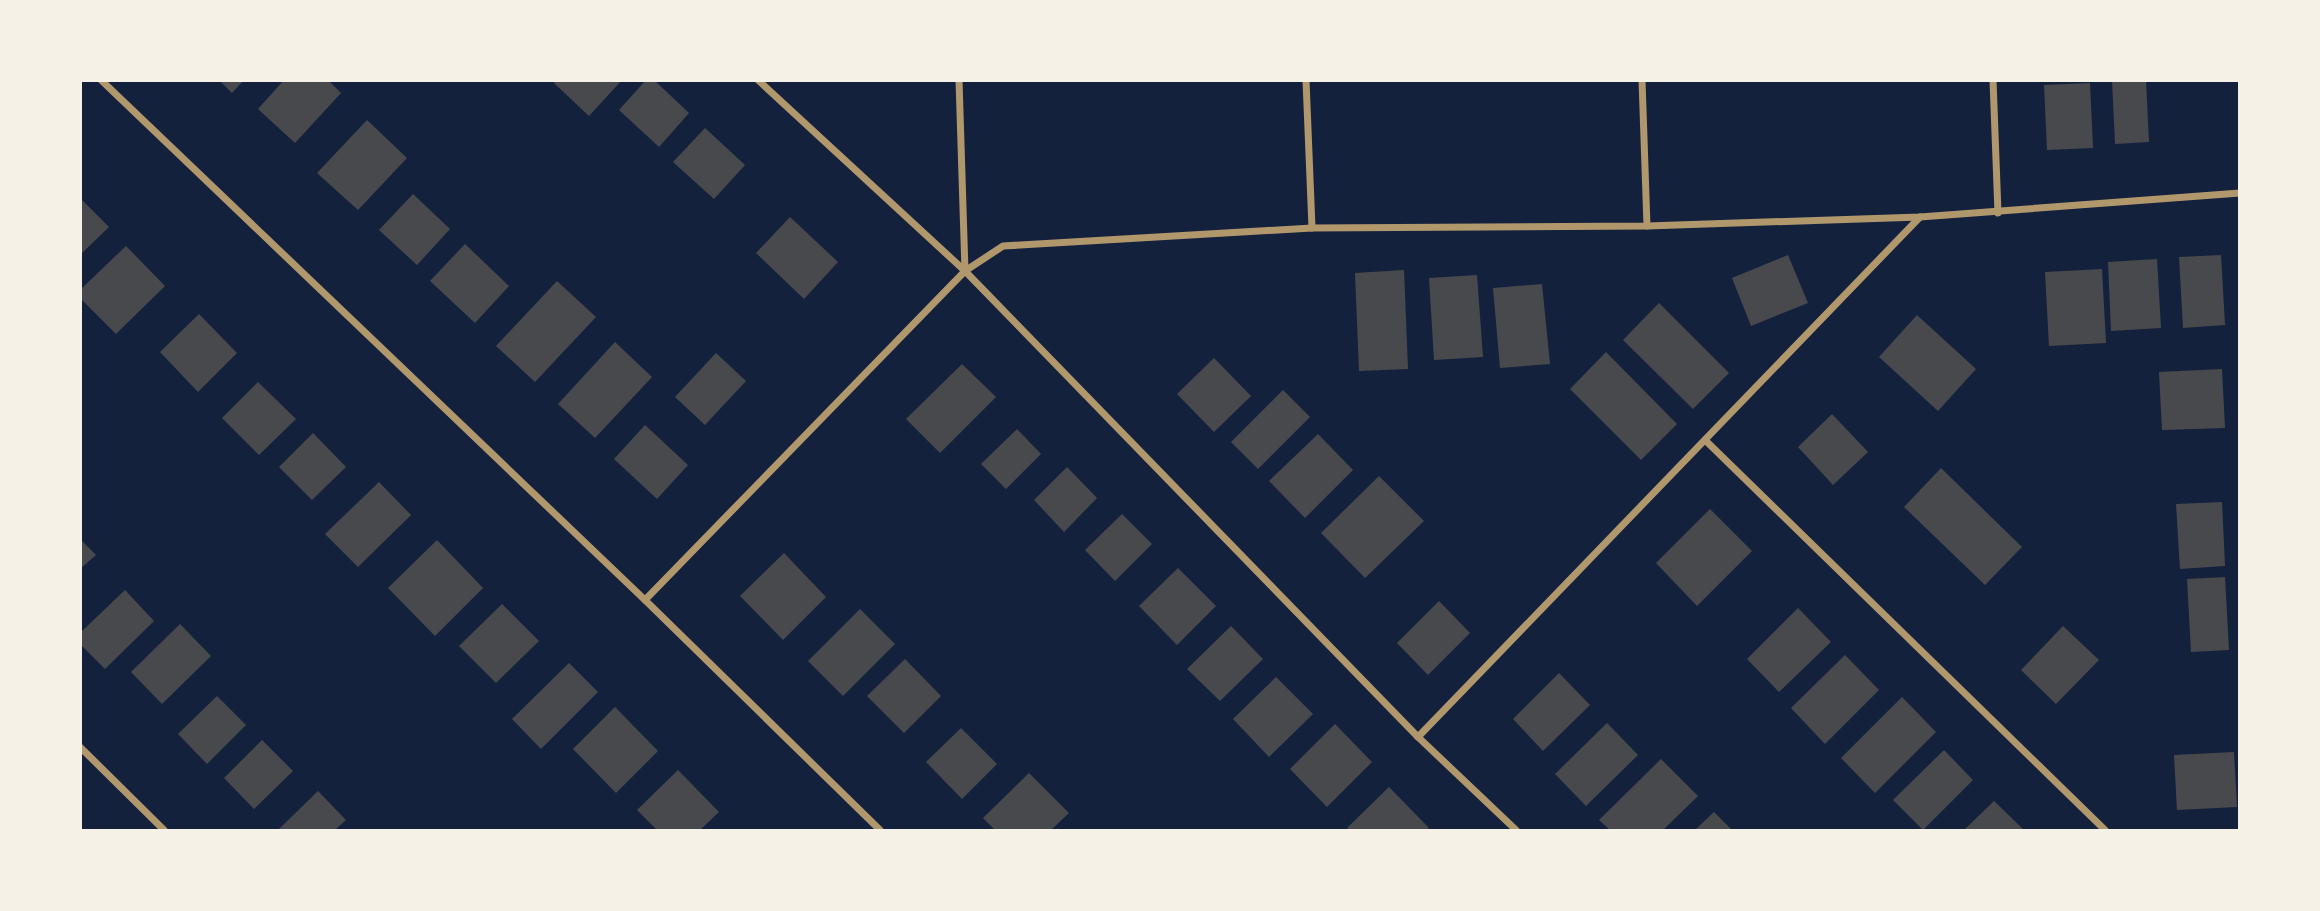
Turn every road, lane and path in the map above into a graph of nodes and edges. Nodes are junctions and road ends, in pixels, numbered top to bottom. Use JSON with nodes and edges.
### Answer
{"nodes":[{"id":1,"x":101,"y":80,"type":"edge"},
{"id":2,"x":758,"y":80,"type":"edge"},
{"id":3,"x":959,"y":80,"type":"edge"},
{"id":4,"x":1306,"y":80,"type":"edge"},
{"id":5,"x":1642,"y":80,"type":"edge"},
{"id":6,"x":1993,"y":80,"type":"edge"},
{"id":7,"x":2239,"y":193,"type":"edge"},
{"id":8,"x":1998,"y":213,"type":"junction"},
{"id":9,"x":1920,"y":217,"type":"junction"},
{"id":10,"x":1647,"y":226,"type":"junction"},
{"id":11,"x":1312,"y":228,"type":"junction"},
{"id":12,"x":965,"y":271,"type":"junction"},
{"id":13,"x":1706,"y":440,"type":"junction"},
{"id":14,"x":645,"y":600,"type":"junction"},
{"id":15,"x":1418,"y":737,"type":"junction"},
{"id":16,"x":80,"y":747,"type":"edge"},
{"id":17,"x":164,"y":831,"type":"edge"},
{"id":18,"x":880,"y":831,"type":"edge"},
{"id":19,"x":1516,"y":831,"type":"edge"},
{"id":20,"x":2105,"y":831,"type":"edge"}],
"edges":[{"from":1,"to":14,"type":"street"},
{"from":2,"to":12,"type":"street"},
{"from":3,"to":12,"type":"street"},
{"from":4,"to":11,"type":"street"},
{"from":5,"to":10,"type":"street"},
{"from":6,"to":8,"type":"street"},
{"from":7,"to":8,"type":"street"},
{"from":8,"to":9,"type":"street"},
{"from":9,"to":10,"type":"street"},
{"from":9,"to":13,"type":"street"},
{"from":10,"to":11,"type":"street"},
{"from":11,"to":12,"type":"street"},
{"from":12,"to":14,"type":"street"},
{"from":12,"to":15,"type":"street"},
{"from":13,"to":15,"type":"street"},
{"from":13,"to":20,"type":"street"},
{"from":14,"to":18,"type":"street"},
{"from":15,"to":19,"type":"street"},
{"from":16,"to":17,"type":"street"}]}
